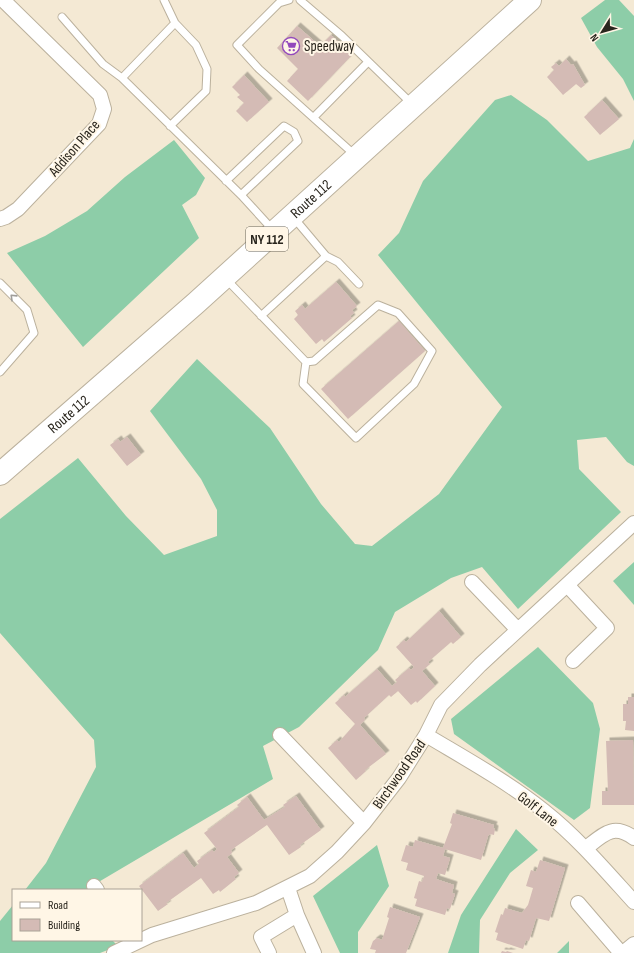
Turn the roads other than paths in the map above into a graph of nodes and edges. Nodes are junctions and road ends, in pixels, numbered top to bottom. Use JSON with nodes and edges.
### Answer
{"nodes":[{"id":1,"x":3,"y":0,"type":"edge"},
{"id":2,"x":164,"y":0,"type":"edge"},
{"id":3,"x":289,"y":0,"type":"edge"},
{"id":4,"x":300,"y":0,"type":"edge"},
{"id":5,"x":530,"y":0,"type":"edge"},
{"id":6,"x":62,"y":17,"type":"dead end"},
{"id":7,"x":175,"y":23,"type":"junction"},
{"id":8,"x":368,"y":62,"type":"junction"},
{"id":9,"x":122,"y":78,"type":"junction"},
{"id":10,"x":414,"y":106,"type":"junction"},
{"id":11,"x":314,"y":117,"type":"junction"},
{"id":12,"x":170,"y":126,"type":"junction"},
{"id":13,"x":357,"y":157,"type":"junction"},
{"id":14,"x":226,"y":181,"type":"junction"},
{"id":15,"x":241,"y":195,"type":"junction"},
{"id":16,"x":292,"y":216,"type":"junction"},
{"id":17,"x":0,"y":219,"type":"edge"},
{"id":18,"x":275,"y":232,"type":"junction"},
{"id":19,"x":326,"y":256,"type":"junction"},
{"id":20,"x":224,"y":277,"type":"junction"},
{"id":21,"x":0,"y":283,"type":"edge"},
{"id":22,"x":359,"y":284,"type":"dead end"},
{"id":23,"x":261,"y":316,"type":"junction"},
{"id":24,"x":306,"y":362,"type":"junction"},
{"id":25,"x":0,"y":372,"type":"edge"},
{"id":26,"x":0,"y":474,"type":"edge"},
{"id":27,"x":634,"y":522,"type":"edge"},
{"id":28,"x":472,"y":582,"type":"dead end"},
{"id":29,"x":568,"y":586,"type":"junction"},
{"id":30,"x":518,"y":630,"type":"junction"},
{"id":31,"x":573,"y":661,"type":"dead end"},
{"id":32,"x":280,"y":735,"type":"dead end"},
{"id":33,"x":426,"y":735,"type":"junction"},
{"id":34,"x":364,"y":823,"type":"junction"},
{"id":35,"x":634,"y":838,"type":"edge"},
{"id":36,"x":586,"y":848,"type":"junction"},
{"id":37,"x":288,"y":888,"type":"junction"},
{"id":38,"x":634,"y":902,"type":"edge"},
{"id":39,"x":578,"y":903,"type":"dead end"},
{"id":40,"x":297,"y":915,"type":"junction"},
{"id":41,"x":142,"y":940,"type":"edge"},
{"id":42,"x":139,"y":941,"type":"edge"},
{"id":43,"x":634,"y":944,"type":"edge"},
{"id":44,"x":114,"y":953,"type":"edge"},
{"id":45,"x":269,"y":953,"type":"edge"},
{"id":46,"x":314,"y":953,"type":"edge"},
{"id":47,"x":622,"y":953,"type":"edge"}],
"edges":[{"from":1,"to":17,"type":"street","name":"Addison Place"},
{"from":2,"to":7,"type":"lane"},
{"from":3,"to":11,"type":"lane"},
{"from":4,"to":8,"type":"lane"},
{"from":5,"to":10,"type":"main road","name":"Route 112","number":"NY 112"},
{"from":6,"to":9,"type":"lane"},
{"from":7,"to":9,"type":"lane"},
{"from":7,"to":12,"type":"lane"},
{"from":8,"to":10,"type":"lane"},
{"from":8,"to":11,"type":"lane"},
{"from":9,"to":12,"type":"lane"},
{"from":10,"to":13,"type":"main road","name":"Route 112","number":"NY 112"},
{"from":11,"to":13,"type":"lane"},
{"from":12,"to":14,"type":"lane"},
{"from":13,"to":16,"type":"main road","name":"Route 112","number":"NY 112"},
{"from":14,"to":15,"type":"lane"},
{"from":14,"to":15,"type":"lane"},
{"from":15,"to":18,"type":"lane"},
{"from":16,"to":18,"type":"main road","name":"Route 112","number":"NY 112"},
{"from":16,"to":19,"type":"lane"},
{"from":18,"to":20,"type":"main road","name":"Route 112","number":"NY 112"},
{"from":19,"to":22,"type":"lane"},
{"from":19,"to":23,"type":"lane"},
{"from":20,"to":23,"type":"lane"},
{"from":20,"to":26,"type":"main road","name":"Route 112","number":"NY 112"},
{"from":25,"to":21,"type":"lane","one_way":true},
{"from":23,"to":24,"type":"lane"},
{"from":24,"to":24,"type":"lane"},
{"from":27,"to":29,"type":"street","name":"Birchwood Road"},
{"from":28,"to":30,"type":"street"},
{"from":29,"to":30,"type":"street","name":"Birchwood Road"},
{"from":29,"to":31,"type":"street"},
{"from":30,"to":33,"type":"street","name":"Birchwood Road"},
{"from":32,"to":34,"type":"street"},
{"from":33,"to":34,"type":"street","name":"Birchwood Road"},
{"from":33,"to":36,"type":"street","name":"Golf Lane"},
{"from":34,"to":37,"type":"street","name":"Birchwood Road"},
{"from":35,"to":36,"type":"street"},
{"from":36,"to":38,"type":"street","name":"Golf Lane"},
{"from":37,"to":40,"type":"street"},
{"from":37,"to":41,"type":"street","name":"Birchwood Road"},
{"from":39,"to":47,"type":"street"},
{"from":40,"to":45,"type":"street"},
{"from":40,"to":46,"type":"street"},
{"from":42,"to":44,"type":"street","name":"Birchwood Road"},
{"from":43,"to":47,"type":"street"}]}
